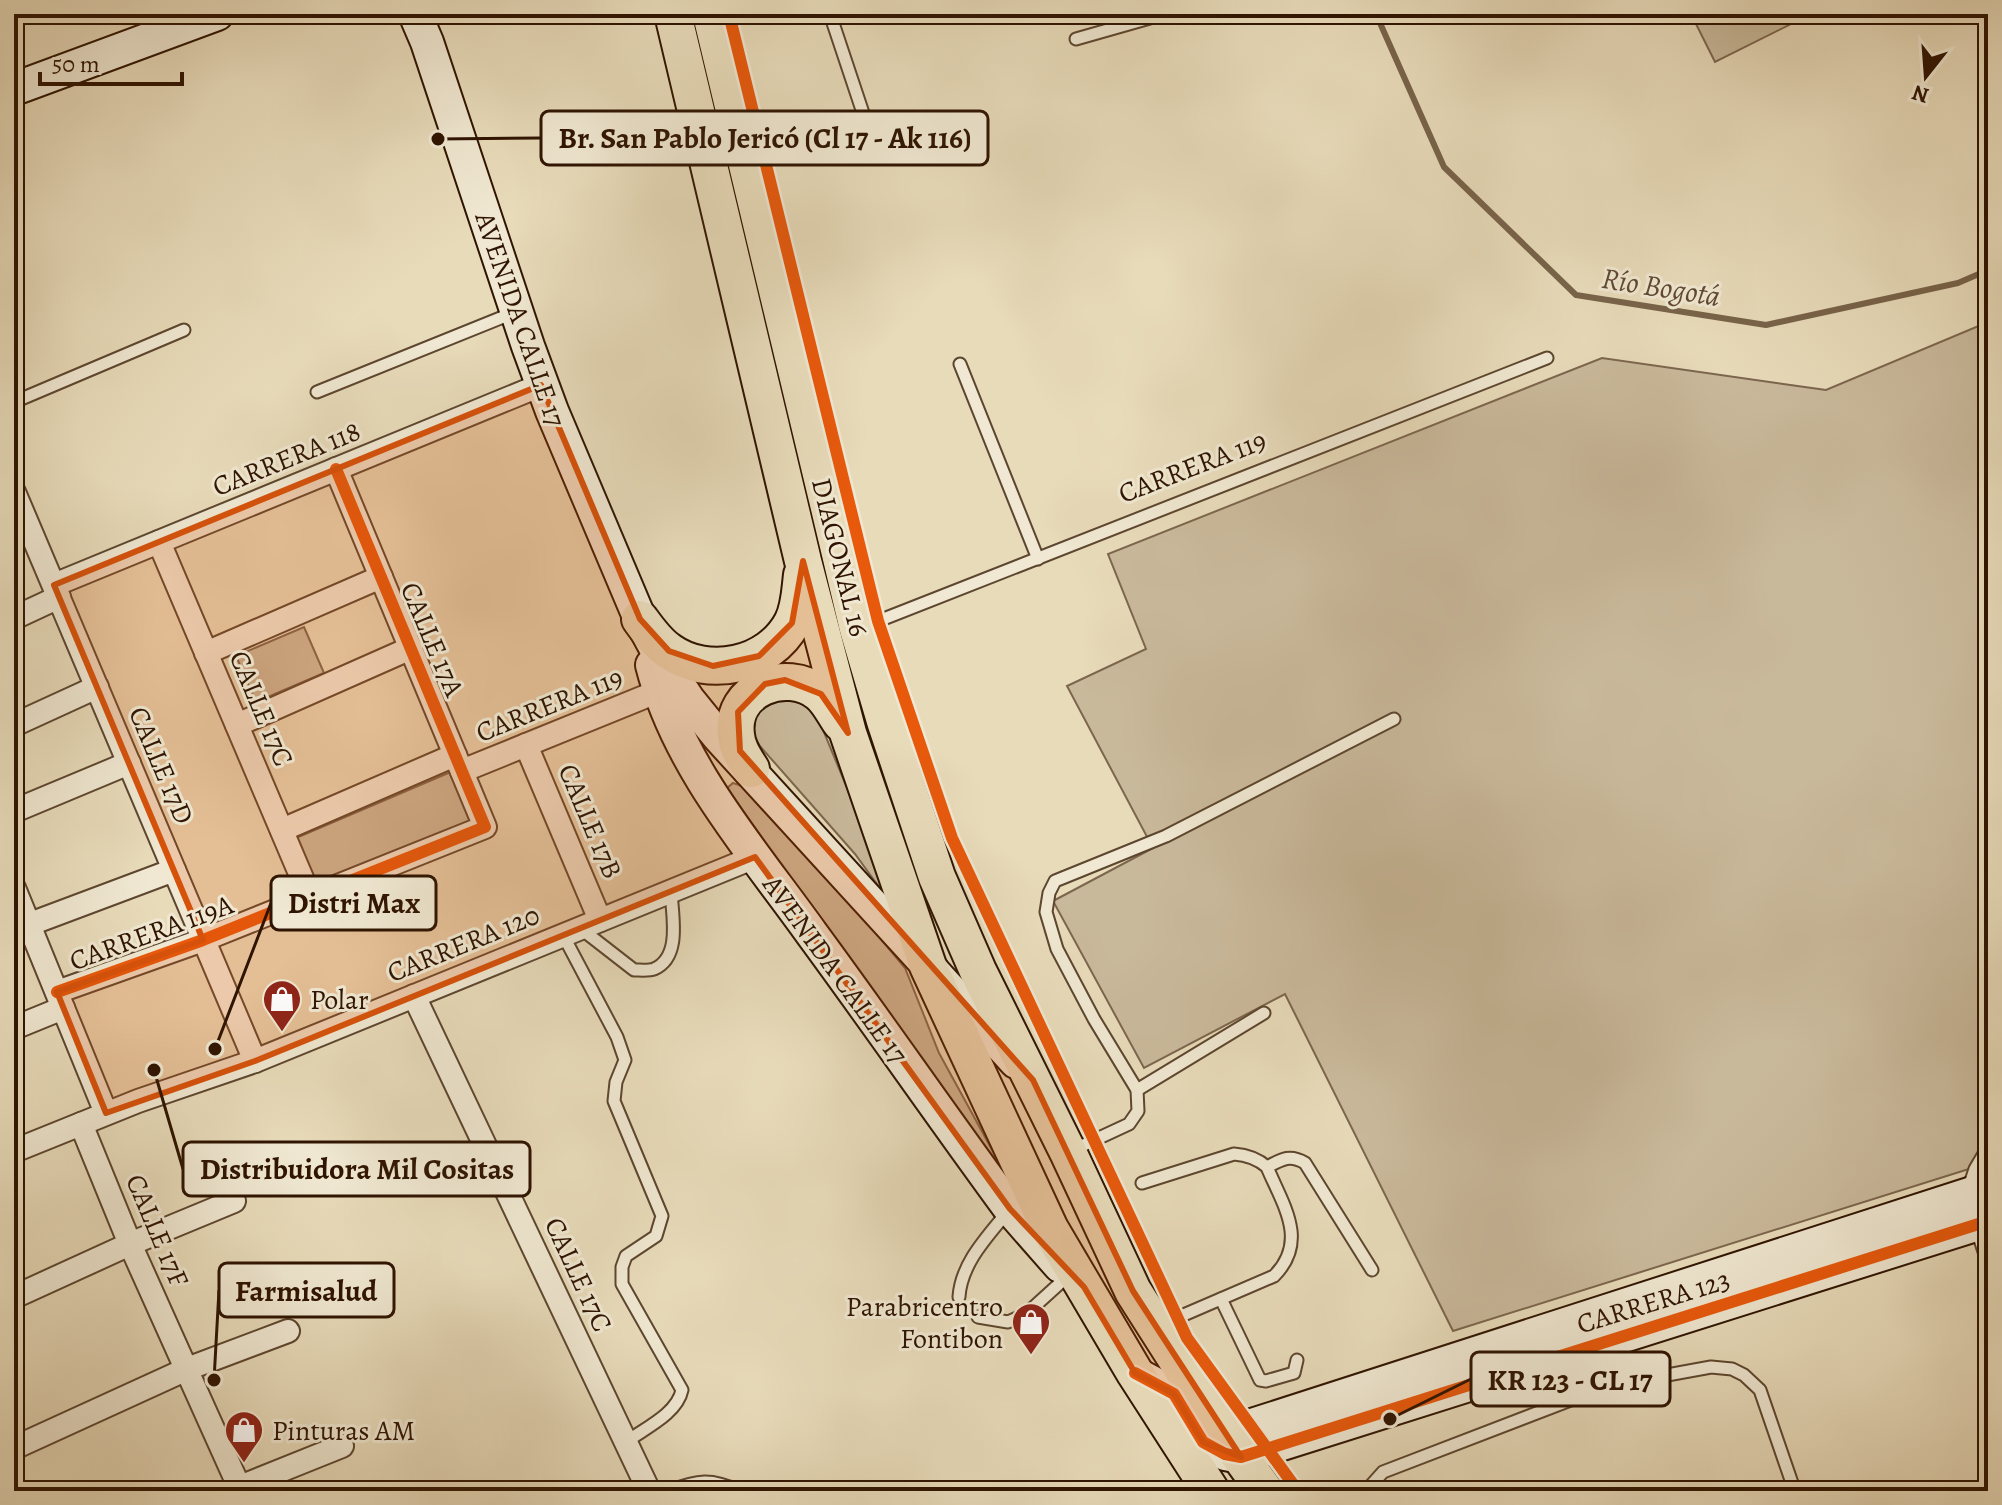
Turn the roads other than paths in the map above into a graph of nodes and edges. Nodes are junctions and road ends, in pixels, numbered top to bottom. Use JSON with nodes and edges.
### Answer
{"nodes":[{"id":1,"x":217,"y":14,"type":"edge"},
{"id":2,"x":415,"y":14,"type":"edge"},
{"id":3,"x":673,"y":14,"type":"edge"},
{"id":4,"x":711,"y":14,"type":"edge"},
{"id":5,"x":830,"y":14,"type":"edge"},
{"id":6,"x":1164,"y":14,"type":"edge"},
{"id":7,"x":173,"y":21,"type":"edge"},
{"id":8,"x":1076,"y":39,"type":"dead end"},
{"id":9,"x":14,"y":89,"type":"edge"},
{"id":10,"x":869,"y":131,"type":"dead end"},
{"id":11,"x":517,"y":312,"type":"junction"},
{"id":12,"x":184,"y":330,"type":"dead end"},
{"id":13,"x":1547,"y":358,"type":"dead end"},
{"id":14,"x":960,"y":364,"type":"dead end"},
{"id":15,"x":541,"y":385,"type":"junction"},
{"id":16,"x":317,"y":392,"type":"dead end"},
{"id":17,"x":14,"y":402,"type":"edge"},
{"id":18,"x":336,"y":469,"type":"junction"},
{"id":19,"x":14,"y":492,"type":"edge"},
{"id":20,"x":159,"y":542,"type":"junction"},
{"id":21,"x":1038,"y":559,"type":"junction"},
{"id":22,"x":803,"y":561,"type":"junction"},
{"id":23,"x":381,"y":577,"type":"junction"},
{"id":24,"x":56,"y":591,"type":"junction"},
{"id":25,"x":14,"y":618,"type":"edge"},
{"id":26,"x":640,"y":619,"type":"junction"},
{"id":27,"x":858,"y":629,"type":"junction"},
{"id":28,"x":411,"y":648,"type":"junction"},
{"id":29,"x":206,"y":653,"type":"junction"},
{"id":30,"x":97,"y":687,"type":"junction"},
{"id":31,"x":659,"y":691,"type":"junction"},
{"id":32,"x":1394,"y":719,"type":"dead end"},
{"id":33,"x":14,"y":725,"type":"edge"},
{"id":34,"x":237,"y":725,"type":"junction"},
{"id":35,"x":848,"y":733,"type":"junction"},
{"id":36,"x":526,"y":745,"type":"junction"},
{"id":37,"x":129,"y":763,"type":"junction"},
{"id":38,"x":458,"y":763,"type":"junction"},
{"id":39,"x":751,"y":769,"type":"junction"},
{"id":40,"x":712,"y":794,"type":"junction"},
{"id":41,"x":14,"y":811,"type":"edge"},
{"id":42,"x":485,"y":827,"type":"joint"},
{"id":43,"x":282,"y":830,"type":"junction"},
{"id":44,"x":755,"y":857,"type":"junction"},
{"id":45,"x":174,"y":870,"type":"junction"},
{"id":46,"x":14,"y":888,"type":"edge"},
{"id":47,"x":671,"y":891,"type":"junction"},
{"id":48,"x":310,"y":897,"type":"junction"},
{"id":49,"x":22,"y":927,"type":"edge"},
{"id":50,"x":581,"y":928,"type":"junction"},
{"id":51,"x":203,"y":940,"type":"junction"},
{"id":52,"x":928,"y":966,"type":"junction"},
{"id":53,"x":414,"y":996,"type":"junction"},
{"id":54,"x":60,"y":1000,"type":"junction"},
{"id":55,"x":1264,"y":1013,"type":"dead end"},
{"id":56,"x":14,"y":1028,"type":"edge"},
{"id":57,"x":255,"y":1061,"type":"junction"},
{"id":58,"x":1033,"y":1080,"type":"junction"},
{"id":59,"x":1137,"y":1090,"type":"junction"},
{"id":60,"x":106,"y":1113,"type":"junction"},
{"id":61,"x":81,"y":1124,"type":"junction"},
{"id":62,"x":1988,"y":1147,"type":"edge"},
{"id":63,"x":14,"y":1151,"type":"edge"},
{"id":64,"x":1068,"y":1152,"type":"junction"},
{"id":65,"x":1267,"y":1167,"type":"junction"},
{"id":66,"x":1142,"y":1183,"type":"dead end"},
{"id":67,"x":234,"y":1201,"type":"dead end"},
{"id":68,"x":1980,"y":1207,"type":"edge"},
{"id":69,"x":1010,"y":1209,"type":"junction"},
{"id":70,"x":130,"y":1244,"type":"junction"},
{"id":71,"x":1988,"y":1264,"type":"edge"},
{"id":72,"x":1372,"y":1270,"type":"dead end"},
{"id":73,"x":1076,"y":1281,"type":"junction"},
{"id":74,"x":14,"y":1297,"type":"edge"},
{"id":75,"x":959,"y":1297,"type":"dead end"},
{"id":76,"x":1221,"y":1299,"type":"junction"},
{"id":77,"x":978,"y":1317,"type":"dead end"},
{"id":78,"x":1154,"y":1327,"type":"junction"},
{"id":79,"x":288,"y":1331,"type":"dead end"},
{"id":80,"x":1297,"y":1360,"type":"dead end"},
{"id":81,"x":187,"y":1369,"type":"junction"},
{"id":82,"x":1135,"y":1373,"type":"junction"},
{"id":83,"x":626,"y":1442,"type":"junction"},
{"id":84,"x":1232,"y":1445,"type":"junction"},
{"id":85,"x":342,"y":1446,"type":"dead end"},
{"id":86,"x":14,"y":1448,"type":"edge"},
{"id":87,"x":1792,"y":1483,"type":"dead end"},
{"id":88,"x":236,"y":1490,"type":"edge"},
{"id":89,"x":649,"y":1491,"type":"edge"},
{"id":90,"x":669,"y":1491,"type":"edge"},
{"id":91,"x":739,"y":1491,"type":"edge"},
{"id":92,"x":1211,"y":1491,"type":"edge"},
{"id":93,"x":1265,"y":1491,"type":"edge"},
{"id":94,"x":1366,"y":1491,"type":"edge"}],
"edges":[{"from":1,"to":7,"type":"main road"},
{"from":2,"to":11,"type":"main road","name":"AVENIDA CALLE 17"},
{"from":3,"to":22,"type":"main road","name":"DIAGONAL 16"},
{"from":4,"to":27,"type":"main road","name":"DIAGONAL 16"},
{"from":5,"to":10,"type":"lane"},
{"from":6,"to":8,"type":"lane"},
{"from":7,"to":9,"type":"main road"},
{"from":11,"to":15,"type":"main road","name":"AVENIDA CALLE 17"},
{"from":11,"to":16,"type":"lane"},
{"from":12,"to":17,"type":"lane"},
{"from":13,"to":21,"type":"lane","name":"CARRERA 119"},
{"from":14,"to":21,"type":"lane"},
{"from":15,"to":18,"type":"street","name":"CARRERA 118"},
{"from":15,"to":26,"type":"main road","name":"AVENIDA CALLE 17"},
{"from":18,"to":20,"type":"street","name":"CARRERA 118"},
{"from":18,"to":23,"type":"street","name":"CALLE 17A"},
{"from":19,"to":24,"type":"street","name":"CALLE 17D"},
{"from":20,"to":24,"type":"street","name":"CARRERA 118"},
{"from":20,"to":29,"type":"street","name":"CALLE 17C"},
{"from":21,"to":27,"type":"lane","name":"CARRERA 119"},
{"from":22,"to":26,"type":"main road"},
{"from":22,"to":35,"type":"main road","name":"DIAGONAL 16"},
{"from":23,"to":28,"type":"street","name":"CALLE 17A"},
{"from":23,"to":29,"type":"street"},
{"from":24,"to":25,"type":"street","name":"CARRERA 118"},
{"from":24,"to":30,"type":"street","name":"CALLE 17D"},
{"from":26,"to":31,"type":"main road","name":"AVENIDA CALLE 17"},
{"from":26,"to":39,"type":"main road","name":"AVENIDA CALLE 17"},
{"from":27,"to":58,"type":"main road","name":"DIAGONAL 16"},
{"from":28,"to":34,"type":"street"},
{"from":28,"to":38,"type":"street","name":"CALLE 17A"},
{"from":29,"to":34,"type":"street","name":"CALLE 17C"},
{"from":30,"to":33,"type":"street"},
{"from":30,"to":37,"type":"street","name":"CALLE 17D"},
{"from":31,"to":36,"type":"street","name":"CARRERA 119"},
{"from":31,"to":40,"type":"main road","name":"AVENIDA CALLE 17"},
{"from":32,"to":59,"type":"lane"},
{"from":34,"to":43,"type":"street","name":"CALLE 17C"},
{"from":35,"to":39,"type":"main road"},
{"from":35,"to":52,"type":"main road","name":"DIAGONAL 16"},
{"from":36,"to":38,"type":"street","name":"CARRERA 119"},
{"from":36,"to":50,"type":"street","name":"CALLE 17B"},
{"from":37,"to":41,"type":"street"},
{"from":37,"to":45,"type":"street","name":"CALLE 17D"},
{"from":38,"to":42,"type":"street","name":"CALLE 17A"},
{"from":38,"to":43,"type":"street","name":"CARRERA 119"},
{"from":39,"to":40,"type":"main road"},
{"from":39,"to":52,"type":"main road","name":"AVENIDA CALLE 17"},
{"from":40,"to":44,"type":"main road","name":"AVENIDA CALLE 17"},
{"from":42,"to":48,"type":"street","name":"CARRERA 119A"},
{"from":43,"to":48,"type":"street","name":"CALLE 17C"},
{"from":44,"to":47,"type":"street","name":"CARRERA 120"},
{"from":44,"to":69,"type":"main road","name":"AVENIDA CALLE 17"},
{"from":45,"to":49,"type":"street"},
{"from":45,"to":51,"type":"street","name":"CALLE 17D"},
{"from":46,"to":49,"type":"street"},
{"from":47,"to":50,"type":"street","name":"CARRERA 120"},
{"from":47,"to":50,"type":"lane"},
{"from":48,"to":51,"type":"street","name":"CARRERA 119A"},
{"from":49,"to":54,"type":"street"},
{"from":50,"to":53,"type":"street","name":"CARRERA 120"},
{"from":50,"to":83,"type":"lane"},
{"from":51,"to":54,"type":"street","name":"CARRERA 119A"},
{"from":51,"to":57,"type":"street","name":"CALLE 17D"},
{"from":52,"to":58,"type":"main road","name":"AVENIDA CALLE 17"},
{"from":52,"to":73,"type":"main road","name":"AVENIDA CALLE 17"},
{"from":53,"to":57,"type":"street","name":"CARRERA 120"},
{"from":53,"to":83,"type":"street","name":"CALLE 17C"},
{"from":54,"to":56,"type":"street","name":"CARRERA 119A"},
{"from":54,"to":60,"type":"street"},
{"from":55,"to":59,"type":"lane"},
{"from":57,"to":60,"type":"street","name":"CARRERA 120"},
{"from":58,"to":64,"type":"main road","name":"AVENIDA CALLE 17"},
{"from":59,"to":64,"type":"lane"},
{"from":60,"to":61,"type":"street","name":"CARRERA 120"},
{"from":61,"to":63,"type":"street","name":"CARRERA 120"},
{"from":61,"to":70,"type":"street","name":"CALLE 17F"},
{"from":62,"to":68,"type":"lane"},
{"from":64,"to":78,"type":"main road","name":"AVENIDA CALLE 17"},
{"from":65,"to":66,"type":"lane"},
{"from":65,"to":72,"type":"lane"},
{"from":65,"to":76,"type":"lane"},
{"from":67,"to":70,"type":"street"},
{"from":68,"to":71,"type":"lane"},
{"from":68,"to":84,"type":"main road","name":"CARRERA 123"},
{"from":69,"to":73,"type":"main road","name":"AVENIDA CALLE 17"},
{"from":69,"to":75,"type":"lane"},
{"from":70,"to":74,"type":"street"},
{"from":70,"to":81,"type":"street","name":"CALLE 17F"},
{"from":73,"to":77,"type":"lane"},
{"from":73,"to":82,"type":"main road","name":"AVENIDA CALLE 17"},
{"from":76,"to":78,"type":"lane"},
{"from":76,"to":80,"type":"lane"},
{"from":78,"to":84,"type":"main road","name":"AVENIDA CALLE 17"},
{"from":79,"to":81,"type":"street"},
{"from":81,"to":86,"type":"street"},
{"from":81,"to":88,"type":"street","name":"CALLE 17F"},
{"from":82,"to":84,"type":"main road"},
{"from":82,"to":92,"type":"main road","name":"AVENIDA CALLE 17"},
{"from":83,"to":89,"type":"street","name":"CALLE 17C"},
{"from":84,"to":93,"type":"main road","name":"AVENIDA CALLE 17"},
{"from":85,"to":88,"type":"street"},
{"from":87,"to":94,"type":"lane"},
{"from":90,"to":91,"type":"lane"}]}
